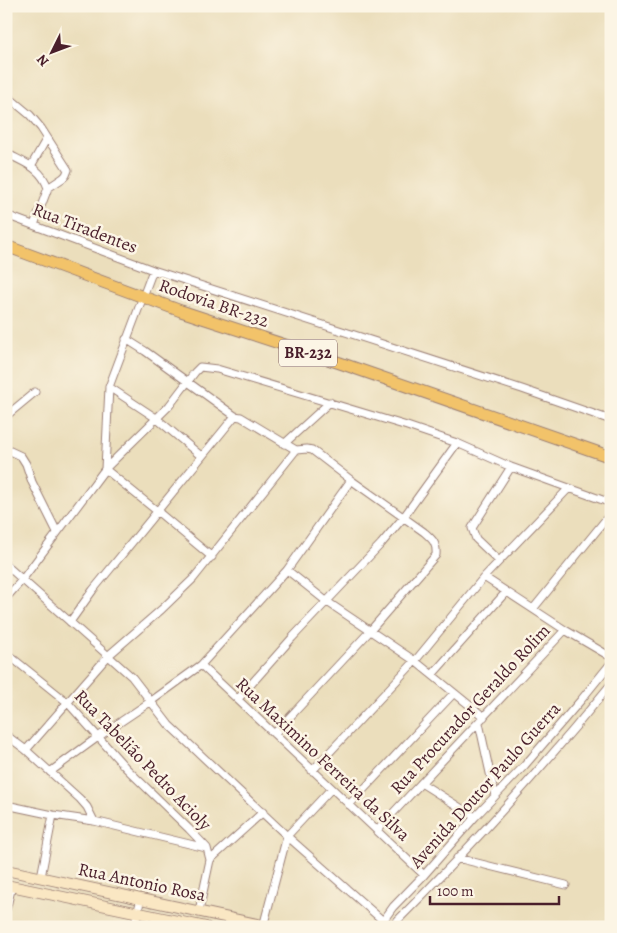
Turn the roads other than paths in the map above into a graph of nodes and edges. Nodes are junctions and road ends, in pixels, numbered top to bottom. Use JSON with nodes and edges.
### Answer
{"nodes":[{"id":1,"x":6,"y":94,"type":"edge"},
{"id":2,"x":6,"y":101,"type":"edge"},
{"id":3,"x":17,"y":104,"type":"junction"},
{"id":4,"x":47,"y":138,"type":"junction"},
{"id":5,"x":6,"y":153,"type":"edge"},
{"id":6,"x":31,"y":166,"type":"junction"},
{"id":7,"x":48,"y":188,"type":"junction"},
{"id":8,"x":6,"y":215,"type":"edge"},
{"id":9,"x":34,"y":225,"type":"junction"},
{"id":10,"x":6,"y":246,"type":"edge"},
{"id":11,"x":153,"y":270,"type":"junction"},
{"id":12,"x":142,"y":297,"type":"junction"},
{"id":13,"x":126,"y":339,"type":"junction"},
{"id":14,"x":188,"y":381,"type":"junction"},
{"id":15,"x":109,"y":387,"type":"junction"},
{"id":16,"x":35,"y":392,"type":"dead end"},
{"id":17,"x":330,"y":402,"type":"junction"},
{"id":18,"x":6,"y":416,"type":"edge"},
{"id":19,"x":235,"y":416,"type":"junction"},
{"id":20,"x":156,"y":418,"type":"junction"},
{"id":21,"x":611,"y":420,"type":"edge"},
{"id":22,"x":457,"y":443,"type":"junction"},
{"id":23,"x":284,"y":444,"type":"junction"},
{"id":24,"x":6,"y":448,"type":"edge"},
{"id":25,"x":296,"y":450,"type":"junction"},
{"id":26,"x":201,"y":456,"type":"junction"},
{"id":27,"x":611,"y":457,"type":"edge"},
{"id":28,"x":511,"y":467,"type":"junction"},
{"id":29,"x":104,"y":470,"type":"junction"},
{"id":30,"x":351,"y":480,"type":"junction"},
{"id":31,"x":569,"y":488,"type":"junction"},
{"id":32,"x":611,"y":503,"type":"edge"},
{"id":33,"x":157,"y":511,"type":"junction"},
{"id":34,"x":611,"y":513,"type":"edge"},
{"id":35,"x":403,"y":518,"type":"junction"},
{"id":36,"x":57,"y":532,"type":"junction"},
{"id":37,"x":212,"y":557,"type":"junction"},
{"id":38,"x":499,"y":561,"type":"junction"},
{"id":39,"x":6,"y":565,"type":"edge"},
{"id":40,"x":287,"y":570,"type":"junction"},
{"id":41,"x":484,"y":577,"type":"junction"},
{"id":42,"x":22,"y":580,"type":"junction"},
{"id":43,"x":506,"y":592,"type":"junction"},
{"id":44,"x":6,"y":598,"type":"edge"},
{"id":45,"x":326,"y":601,"type":"junction"},
{"id":46,"x":533,"y":609,"type":"junction"},
{"id":47,"x":70,"y":622,"type":"junction"},
{"id":48,"x":564,"y":630,"type":"junction"},
{"id":49,"x":370,"y":631,"type":"junction"},
{"id":50,"x":6,"y":653,"type":"edge"},
{"id":51,"x":109,"y":656,"type":"junction"},
{"id":52,"x":611,"y":657,"type":"edge"},
{"id":53,"x":415,"y":661,"type":"junction"},
{"id":54,"x":611,"y":663,"type":"edge"},
{"id":55,"x":200,"y":665,"type":"junction"},
{"id":56,"x":432,"y":674,"type":"junction"},
{"id":57,"x":611,"y":684,"type":"edge"},
{"id":58,"x":454,"y":693,"type":"junction"},
{"id":59,"x":238,"y":699,"type":"junction"},
{"id":60,"x":67,"y":702,"type":"junction"},
{"id":61,"x":150,"y":702,"type":"junction"},
{"id":62,"x":481,"y":720,"type":"junction"},
{"id":63,"x":274,"y":734,"type":"junction"},
{"id":64,"x":552,"y":734,"type":"junction"},
{"id":65,"x":6,"y":735,"type":"edge"},
{"id":66,"x":98,"y":736,"type":"junction"},
{"id":67,"x":562,"y":742,"type":"junction"},
{"id":68,"x":26,"y":750,"type":"junction"},
{"id":69,"x":312,"y":771,"type":"junction"},
{"id":70,"x":50,"y":772,"type":"junction"},
{"id":71,"x":421,"y":783,"type":"junction"},
{"id":72,"x":331,"y":789,"type":"junction"},
{"id":73,"x":495,"y":796,"type":"junction"},
{"id":74,"x":6,"y":805,"type":"edge"},
{"id":75,"x":349,"y":805,"type":"junction"},
{"id":76,"x":263,"y":812,"type":"junction"},
{"id":77,"x":53,"y":815,"type":"junction"},
{"id":78,"x":475,"y":817,"type":"junction"},
{"id":79,"x":94,"y":821,"type":"junction"},
{"id":80,"x":377,"y":830,"type":"junction"},
{"id":81,"x":287,"y":836,"type":"junction"},
{"id":82,"x":207,"y":848,"type":"junction"},
{"id":83,"x":457,"y":858,"type":"junction"},
{"id":84,"x":210,"y":860,"type":"junction"},
{"id":85,"x":6,"y":870,"type":"edge"},
{"id":86,"x":424,"y":875,"type":"junction"},
{"id":87,"x":41,"y":877,"type":"junction"},
{"id":88,"x":566,"y":885,"type":"dead end"},
{"id":89,"x":9,"y":886,"type":"edge"},
{"id":90,"x":141,"y":898,"type":"junction"},
{"id":91,"x":6,"y":910,"type":"edge"},
{"id":92,"x":199,"y":911,"type":"junction"},
{"id":93,"x":137,"y":912,"type":"junction"},
{"id":94,"x":383,"y":924,"type":"edge"},
{"id":95,"x":266,"y":926,"type":"edge"},
{"id":96,"x":611,"y":926,"type":"edge"},
{"id":97,"x":134,"y":927,"type":"edge"},
{"id":98,"x":206,"y":927,"type":"edge"},
{"id":99,"x":391,"y":927,"type":"edge"},
{"id":100,"x":592,"y":927,"type":"edge"}],
"edges":[{"from":1,"to":3,"type":"street"},
{"from":2,"to":3,"type":"street"},
{"from":3,"to":4,"type":"street"},
{"from":4,"to":6,"type":"street"},
{"from":4,"to":7,"type":"street"},
{"from":5,"to":6,"type":"street"},
{"from":6,"to":7,"type":"street"},
{"from":7,"to":9,"type":"street"},
{"from":8,"to":9,"type":"street","name":"Rua Tiradentes"},
{"from":9,"to":11,"type":"street","name":"Rua Tiradentes"},
{"from":10,"to":12,"type":"highway","name":"Rodovia BR-232","number":"BR-232"},
{"from":11,"to":12,"type":"street"},
{"from":11,"to":21,"type":"street","name":"Rua Tiradentes"},
{"from":12,"to":13,"type":"street"},
{"from":12,"to":27,"type":"highway","name":"Rodovia BR-232","number":"BR-232"},
{"from":13,"to":14,"type":"street"},
{"from":13,"to":15,"type":"street"},
{"from":14,"to":17,"type":"street"},
{"from":14,"to":19,"type":"street"},
{"from":14,"to":20,"type":"street"},
{"from":15,"to":20,"type":"street"},
{"from":15,"to":29,"type":"street"},
{"from":16,"to":18,"type":"street"},
{"from":17,"to":22,"type":"street"},
{"from":17,"to":23,"type":"street"},
{"from":19,"to":23,"type":"street"},
{"from":19,"to":26,"type":"street"},
{"from":20,"to":26,"type":"street"},
{"from":20,"to":29,"type":"street"},
{"from":22,"to":28,"type":"street"},
{"from":22,"to":35,"type":"street"},
{"from":23,"to":25,"type":"street"},
{"from":24,"to":36,"type":"street"},
{"from":25,"to":30,"type":"street"},
{"from":25,"to":37,"type":"street"},
{"from":26,"to":33,"type":"street"},
{"from":28,"to":31,"type":"street"},
{"from":28,"to":38,"type":"street"},
{"from":29,"to":33,"type":"street"},
{"from":29,"to":36,"type":"street"},
{"from":30,"to":35,"type":"street"},
{"from":30,"to":40,"type":"street"},
{"from":31,"to":32,"type":"street"},
{"from":31,"to":38,"type":"street"},
{"from":33,"to":37,"type":"street"},
{"from":33,"to":47,"type":"street"},
{"from":34,"to":46,"type":"street"},
{"from":35,"to":45,"type":"street"},
{"from":35,"to":49,"type":"street"},
{"from":36,"to":42,"type":"street"},
{"from":37,"to":51,"type":"street"},
{"from":38,"to":41,"type":"street"},
{"from":39,"to":42,"type":"street"},
{"from":40,"to":45,"type":"street"},
{"from":40,"to":55,"type":"street"},
{"from":41,"to":43,"type":"street"},
{"from":41,"to":53,"type":"street"},
{"from":42,"to":44,"type":"street"},
{"from":42,"to":47,"type":"street"},
{"from":43,"to":46,"type":"street"},
{"from":43,"to":56,"type":"street"},
{"from":45,"to":49,"type":"street"},
{"from":45,"to":59,"type":"street"},
{"from":46,"to":48,"type":"street"},
{"from":47,"to":51,"type":"street"},
{"from":48,"to":52,"type":"street"},
{"from":48,"to":62,"type":"street","name":"Rua Procurador Geraldo Rolim"},
{"from":49,"to":53,"type":"street"},
{"from":49,"to":63,"type":"street"},
{"from":50,"to":60,"type":"street","name":"Rua Tabelião Pedro Acioly"},
{"from":51,"to":60,"type":"street"},
{"from":51,"to":61,"type":"street"},
{"from":53,"to":56,"type":"street"},
{"from":53,"to":69,"type":"street"},
{"from":54,"to":64,"type":"street","name":"Avenida Doutor Paulo Guerra"},
{"from":55,"to":59,"type":"street","name":"Rua Maximino Ferreira da Silva"},
{"from":55,"to":61,"type":"street"},
{"from":56,"to":58,"type":"street"},
{"from":57,"to":67,"type":"street","name":"Avenida Doutor Paulo Guerra"},
{"from":58,"to":62,"type":"street"},
{"from":58,"to":75,"type":"street"},
{"from":59,"to":63,"type":"street","name":"Rua Maximino Ferreira da Silva"},
{"from":60,"to":66,"type":"street","name":"Rua Tabelião Pedro Acioly"},
{"from":60,"to":68,"type":"street"},
{"from":61,"to":66,"type":"street"},
{"from":61,"to":76,"type":"street"},
{"from":62,"to":71,"type":"street","name":"Rua Procurador Geraldo Rolim"},
{"from":62,"to":73,"type":"street"},
{"from":63,"to":69,"type":"street","name":"Rua Maximino Ferreira da Silva"},
{"from":64,"to":67,"type":"street"},
{"from":64,"to":73,"type":"street","name":"Avenida Doutor Paulo Guerra"},
{"from":65,"to":68,"type":"street"},
{"from":66,"to":70,"type":"street"},
{"from":66,"to":82,"type":"street","name":"Rua Tabelião Pedro Acioly"},
{"from":67,"to":83,"type":"street","name":"Avenida Doutor Paulo Guerra"},
{"from":68,"to":70,"type":"street"},
{"from":69,"to":72,"type":"street","name":"Rua Maximino Ferreira da Silva"},
{"from":70,"to":79,"type":"street"},
{"from":71,"to":78,"type":"street"},
{"from":71,"to":80,"type":"street","name":"Rua Procurador Geraldo Rolim"},
{"from":72,"to":75,"type":"street","name":"Rua Maximino Ferreira da Silva"},
{"from":72,"to":81,"type":"street"},
{"from":73,"to":78,"type":"street","name":"Avenida Doutor Paulo Guerra"},
{"from":74,"to":77,"type":"street"},
{"from":75,"to":80,"type":"street","name":"Rua Maximino Ferreira da Silva"},
{"from":76,"to":81,"type":"street"},
{"from":76,"to":84,"type":"street"},
{"from":77,"to":79,"type":"street"},
{"from":77,"to":87,"type":"street"},
{"from":78,"to":86,"type":"street","name":"Avenida Doutor Paulo Guerra"},
{"from":79,"to":82,"type":"street"},
{"from":80,"to":86,"type":"street","name":"Rua Maximino Ferreira da Silva"},
{"from":81,"to":94,"type":"street"},
{"from":81,"to":95,"type":"street"},
{"from":82,"to":84,"type":"street","name":"Rua Tabelião Pedro Acioly"},
{"from":83,"to":88,"type":"street"},
{"from":83,"to":99,"type":"street","name":"Avenida Doutor Paulo Guerra"},
{"from":84,"to":92,"type":"street","name":"Rua Tabelião Pedro Acioly"},
{"from":85,"to":87,"type":"main road","name":"Rua Antonio Rosa"},
{"from":86,"to":94,"type":"street","name":"Avenida Doutor Paulo Guerra"},
{"from":87,"to":90,"type":"main road","name":"Rua Antonio Rosa"},
{"from":89,"to":91,"type":"street"},
{"from":89,"to":93,"type":"main road","name":"Rua Antonio Rosa"},
{"from":90,"to":92,"type":"main road","name":"Rua Antonio Rosa"},
{"from":90,"to":93,"type":"street"},
{"from":92,"to":95,"type":"main road","name":"Rua Antonio Rosa"},
{"from":93,"to":97,"type":"street"},
{"from":93,"to":98,"type":"main road","name":"Rua Antonio Rosa"},
{"from":94,"to":99,"type":"street"},
{"from":96,"to":100,"type":"street"}]}
